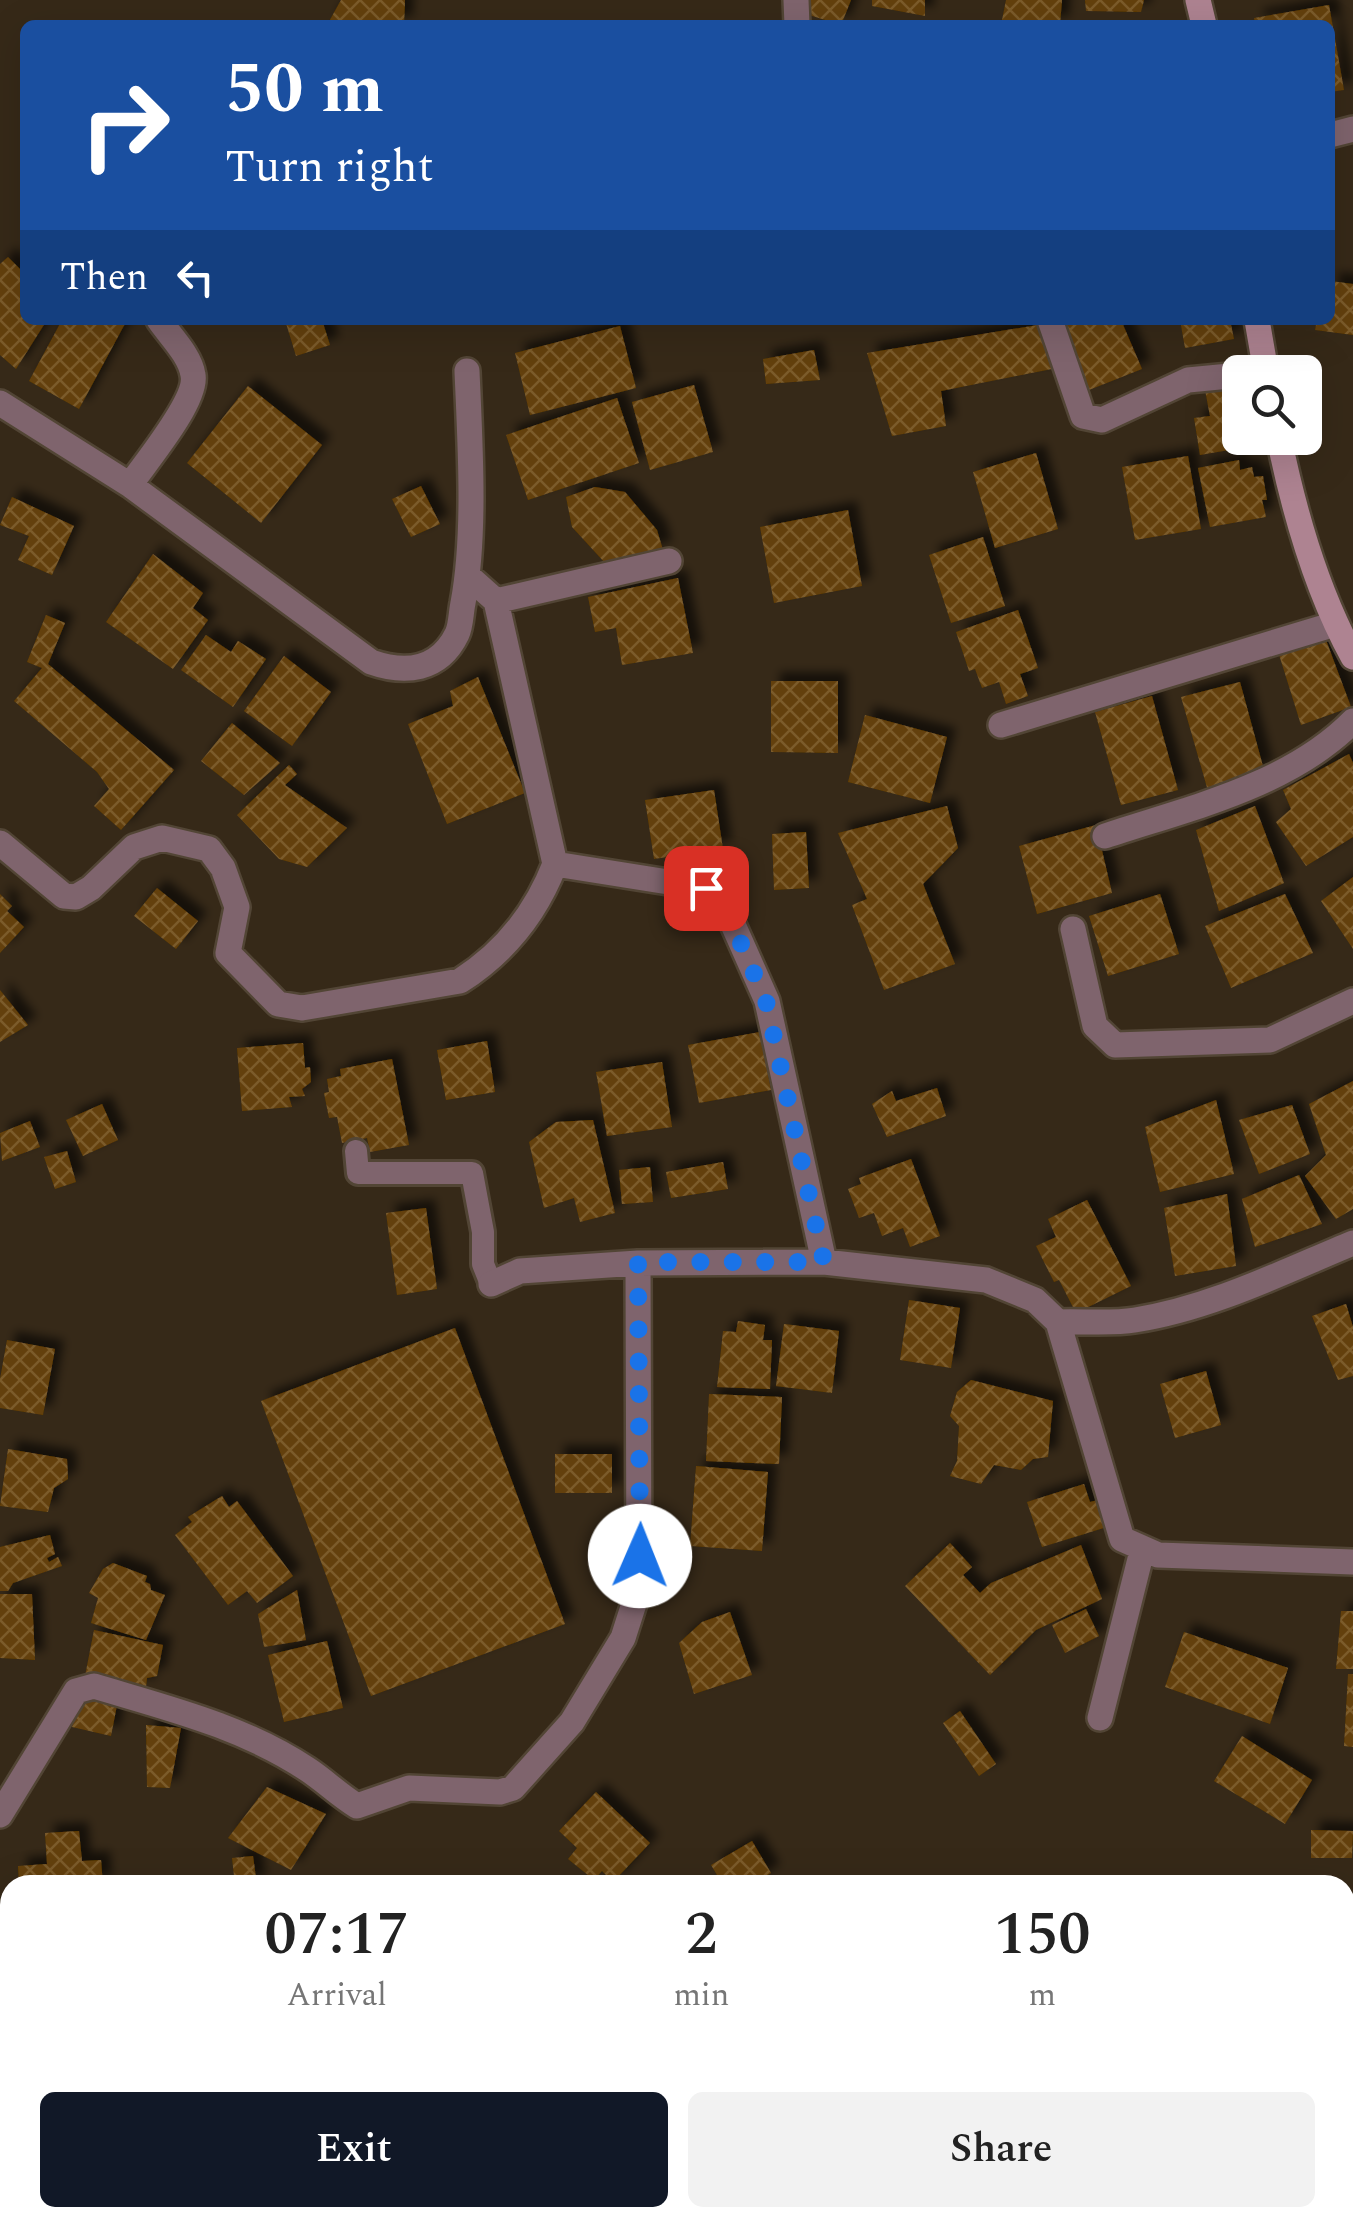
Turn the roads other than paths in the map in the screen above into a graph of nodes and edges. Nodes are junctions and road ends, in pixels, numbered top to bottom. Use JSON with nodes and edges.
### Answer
{"nodes":[{"id":1,"x":162,"y":325,"type":"edge"},
{"id":2,"x":1052,"y":325,"type":"edge"},
{"id":3,"x":1258,"y":325,"type":"edge"},
{"id":4,"x":1262,"y":355,"type":"edge"},
{"id":5,"x":467,"y":371,"type":"dead end"},
{"id":6,"x":1222,"y":376,"type":"edge"},
{"id":7,"x":0,"y":402,"type":"edge"},
{"id":8,"x":1282,"y":455,"type":"edge"},
{"id":9,"x":130,"y":485,"type":"junction"},
{"id":10,"x":670,"y":561,"type":"dead end"},
{"id":11,"x":468,"y":576,"type":"junction"},
{"id":12,"x":496,"y":601,"type":"junction"},
{"id":13,"x":1335,"y":624,"type":"junction"},
{"id":14,"x":1353,"y":656,"type":"edge"},
{"id":15,"x":1353,"y":721,"type":"edge"},
{"id":16,"x":1001,"y":726,"type":"dead end"},
{"id":17,"x":1106,"y":836,"type":"dead end"},
{"id":18,"x":0,"y":844,"type":"edge"},
{"id":19,"x":555,"y":864,"type":"junction"},
{"id":20,"x":1073,"y":929,"type":"dead end"},
{"id":21,"x":1353,"y":1000,"type":"edge"},
{"id":22,"x":356,"y":1151,"type":"dead end"},
{"id":23,"x":1353,"y":1242,"type":"edge"},
{"id":24,"x":638,"y":1262,"type":"junction"},
{"id":25,"x":824,"y":1262,"type":"junction"},
{"id":26,"x":491,"y":1284,"type":"joint"},
{"id":27,"x":1058,"y":1322,"type":"junction"},
{"id":28,"x":1142,"y":1551,"type":"junction"},
{"id":29,"x":1353,"y":1562,"type":"edge"},
{"id":30,"x":1100,"y":1718,"type":"dead end"},
{"id":31,"x":0,"y":1815,"type":"edge"}],
"edges":[{"from":1,"to":9,"type":"street"},
{"from":2,"to":6,"type":"street"},
{"from":3,"to":4,"type":"street"},
{"from":5,"to":11,"type":"street"},
{"from":7,"to":9,"type":"street"},
{"from":8,"to":13,"type":"street"},
{"from":9,"to":11,"type":"street"},
{"from":10,"to":12,"type":"street"},
{"from":11,"to":12,"type":"street"},
{"from":12,"to":19,"type":"street"},
{"from":13,"to":14,"type":"street"},
{"from":13,"to":16,"type":"street"},
{"from":15,"to":17,"type":"street"},
{"from":18,"to":19,"type":"street"},
{"from":19,"to":25,"type":"street"},
{"from":20,"to":21,"type":"street"},
{"from":22,"to":26,"type":"lane"},
{"from":23,"to":27,"type":"street"},
{"from":24,"to":25,"type":"street"},
{"from":24,"to":26,"type":"street"},
{"from":24,"to":31,"type":"street"},
{"from":25,"to":27,"type":"street"},
{"from":27,"to":28,"type":"street"},
{"from":28,"to":29,"type":"street"},
{"from":28,"to":30,"type":"street"}]}
